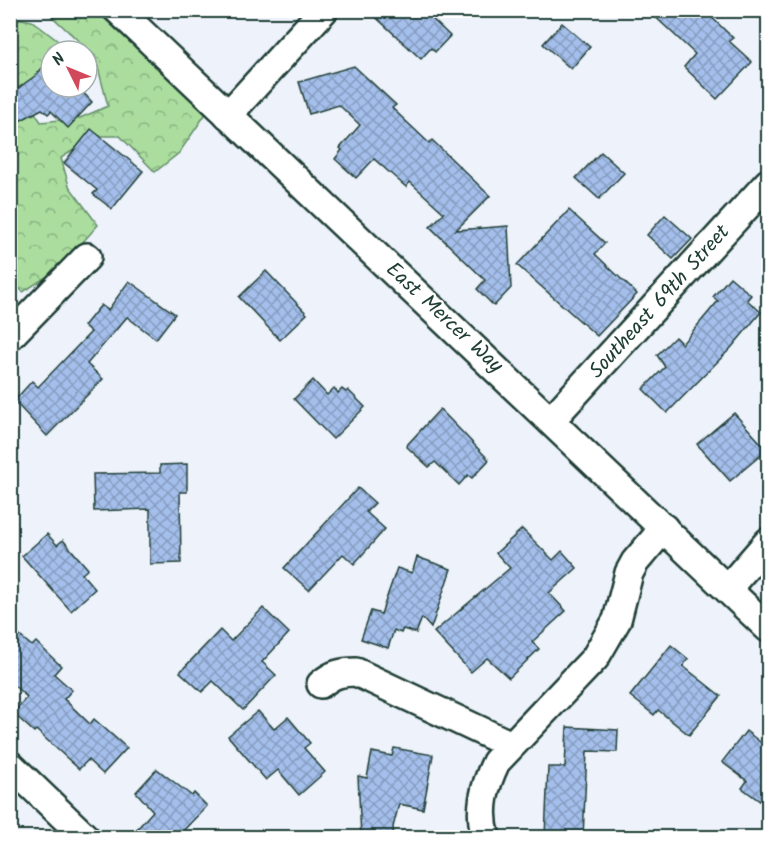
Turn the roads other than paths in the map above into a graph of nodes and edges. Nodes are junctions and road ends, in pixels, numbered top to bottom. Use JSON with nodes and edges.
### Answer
{"nodes":[{"id":1,"x":118,"y":10,"type":"edge"},
{"id":2,"x":324,"y":10,"type":"edge"},
{"id":3,"x":228,"y":115,"type":"junction"},
{"id":4,"x":768,"y":183,"type":"edge"},
{"id":5,"x":87,"y":257,"type":"dead end"},
{"id":6,"x":10,"y":336,"type":"edge"},
{"id":7,"x":551,"y":420,"type":"junction"},
{"id":8,"x":664,"y":528,"type":"junction"},
{"id":9,"x":768,"y":542,"type":"edge"},
{"id":10,"x":728,"y":588,"type":"junction"},
{"id":11,"x":768,"y":628,"type":"edge"},
{"id":12,"x":321,"y":684,"type":"dead end"},
{"id":13,"x":510,"y":745,"type":"junction"},
{"id":14,"x":10,"y":765,"type":"edge"},
{"id":15,"x":86,"y":837,"type":"edge"},
{"id":16,"x":486,"y":837,"type":"edge"}],
"edges":[{"from":1,"to":3,"type":"street","name":"East Mercer Way"},
{"from":2,"to":3,"type":"street"},
{"from":3,"to":7,"type":"street","name":"East Mercer Way"},
{"from":4,"to":7,"type":"street","name":"Southeast 69th Street"},
{"from":5,"to":6,"type":"street"},
{"from":7,"to":8,"type":"street","name":"East Mercer Way"},
{"from":8,"to":10,"type":"street","name":"East Mercer Way"},
{"from":8,"to":13,"type":"street"},
{"from":9,"to":10,"type":"street"},
{"from":10,"to":11,"type":"street","name":"East Mercer Way"},
{"from":12,"to":13,"type":"street"},
{"from":13,"to":16,"type":"street"},
{"from":14,"to":15,"type":"street"}]}
